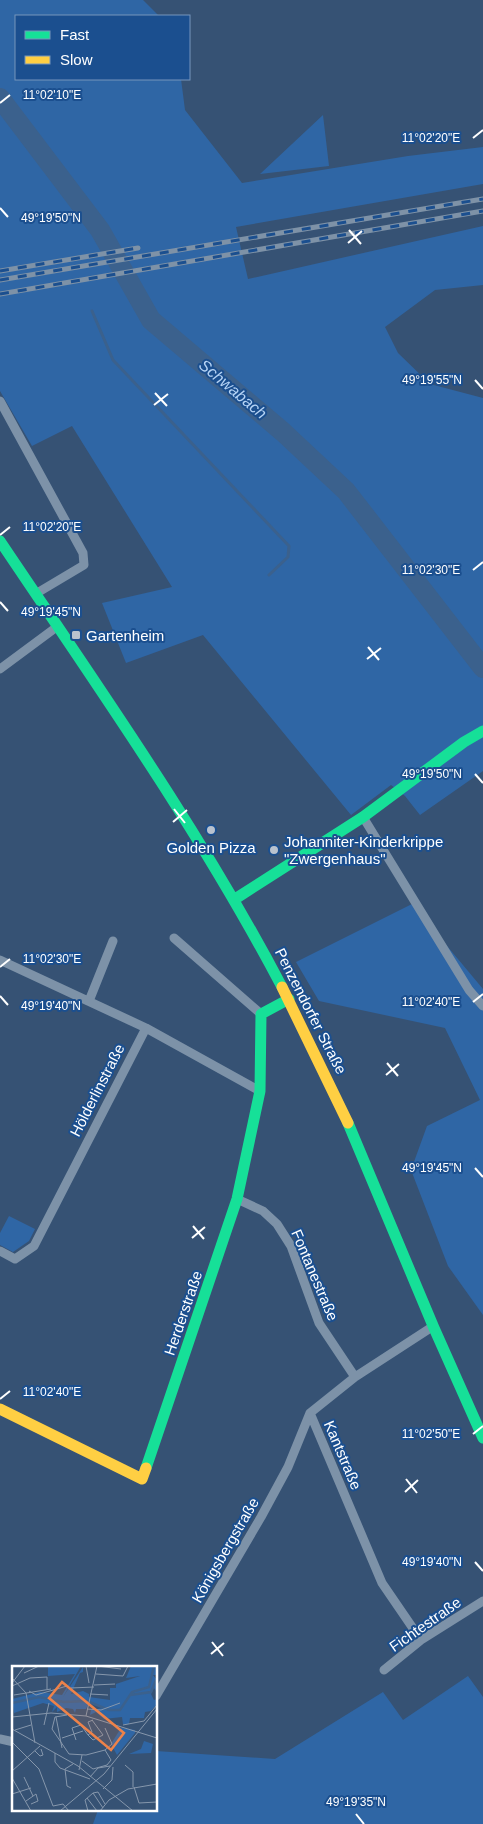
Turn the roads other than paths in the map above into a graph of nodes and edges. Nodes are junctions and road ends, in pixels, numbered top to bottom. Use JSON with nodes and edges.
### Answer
{"nodes":[{"id":1,"x":0,"y":401,"type":"edge"},
{"id":2,"x":1,"y":544,"type":"edge"},
{"id":3,"x":37,"y":593,"type":"junction"},
{"id":4,"x":58,"y":626,"type":"junction"},
{"id":5,"x":0,"y":669,"type":"edge"},
{"id":6,"x":483,"y":731,"type":"edge"},
{"id":7,"x":363,"y":817,"type":"junction"},
{"id":8,"x":235,"y":899,"type":"junction"},
{"id":9,"x":174,"y":938,"type":"dead end"},
{"id":10,"x":113,"y":941,"type":"dead end"},
{"id":11,"x":0,"y":960,"type":"edge"},
{"id":12,"x":289,"y":999,"type":"junction"},
{"id":13,"x":89,"y":1002,"type":"junction"},
{"id":14,"x":483,"y":1006,"type":"edge"},
{"id":15,"x":261,"y":1014,"type":"junction"},
{"id":16,"x":146,"y":1028,"type":"junction"},
{"id":17,"x":260,"y":1091,"type":"junction"},
{"id":18,"x":237,"y":1199,"type":"junction"},
{"id":19,"x":0,"y":1251,"type":"edge"},
{"id":20,"x":432,"y":1327,"type":"junction"},
{"id":21,"x":354,"y":1377,"type":"junction"},
{"id":22,"x":0,"y":1409,"type":"edge"},
{"id":23,"x":310,"y":1413,"type":"junction"},
{"id":24,"x":483,"y":1438,"type":"edge"},
{"id":25,"x":483,"y":1601,"type":"edge"},
{"id":26,"x":421,"y":1640,"type":"junction"},
{"id":27,"x":384,"y":1670,"type":"dead end"},
{"id":28,"x":158,"y":1693,"type":"edge"}],
"edges":[{"from":1,"to":3,"type":"street"},
{"from":2,"to":3,"type":"main road","name":"Penzendorfer Straße"},
{"from":3,"to":4,"type":"main road","name":"Penzendorfer Straße"},
{"from":4,"to":5,"type":"street"},
{"from":4,"to":8,"type":"main road","name":"Penzendorfer Straße"},
{"from":6,"to":7,"type":"main road"},
{"from":7,"to":8,"type":"main road"},
{"from":7,"to":14,"type":"street"},
{"from":8,"to":12,"type":"main road","name":"Penzendorfer Straße"},
{"from":9,"to":15,"type":"street"},
{"from":10,"to":13,"type":"street"},
{"from":11,"to":13,"type":"street"},
{"from":12,"to":15,"type":"main road"},
{"from":12,"to":20,"type":"main road","name":"Penzendorfer Straße"},
{"from":13,"to":16,"type":"street"},
{"from":15,"to":17,"type":"main road","name":"Herderstraße"},
{"from":16,"to":17,"type":"street"},
{"from":16,"to":19,"type":"street","name":"Hölderlinstraße"},
{"from":17,"to":18,"type":"main road","name":"Herderstraße"},
{"from":18,"to":21,"type":"street","name":"Fontanestraße"},
{"from":18,"to":22,"type":"main road","name":"Herderstraße"},
{"from":20,"to":21,"type":"street","name":"Kantstraße"},
{"from":20,"to":24,"type":"main road","name":"Penzendorfer Straße"},
{"from":21,"to":23,"type":"street","name":"Kantstraße"},
{"from":23,"to":26,"type":"street","name":"Kantstraße"},
{"from":23,"to":28,"type":"street","name":"Königsbergstraße"},
{"from":25,"to":26,"type":"street","name":"Fichtestraße"},
{"from":26,"to":27,"type":"street","name":"Fichtestraße"}]}
